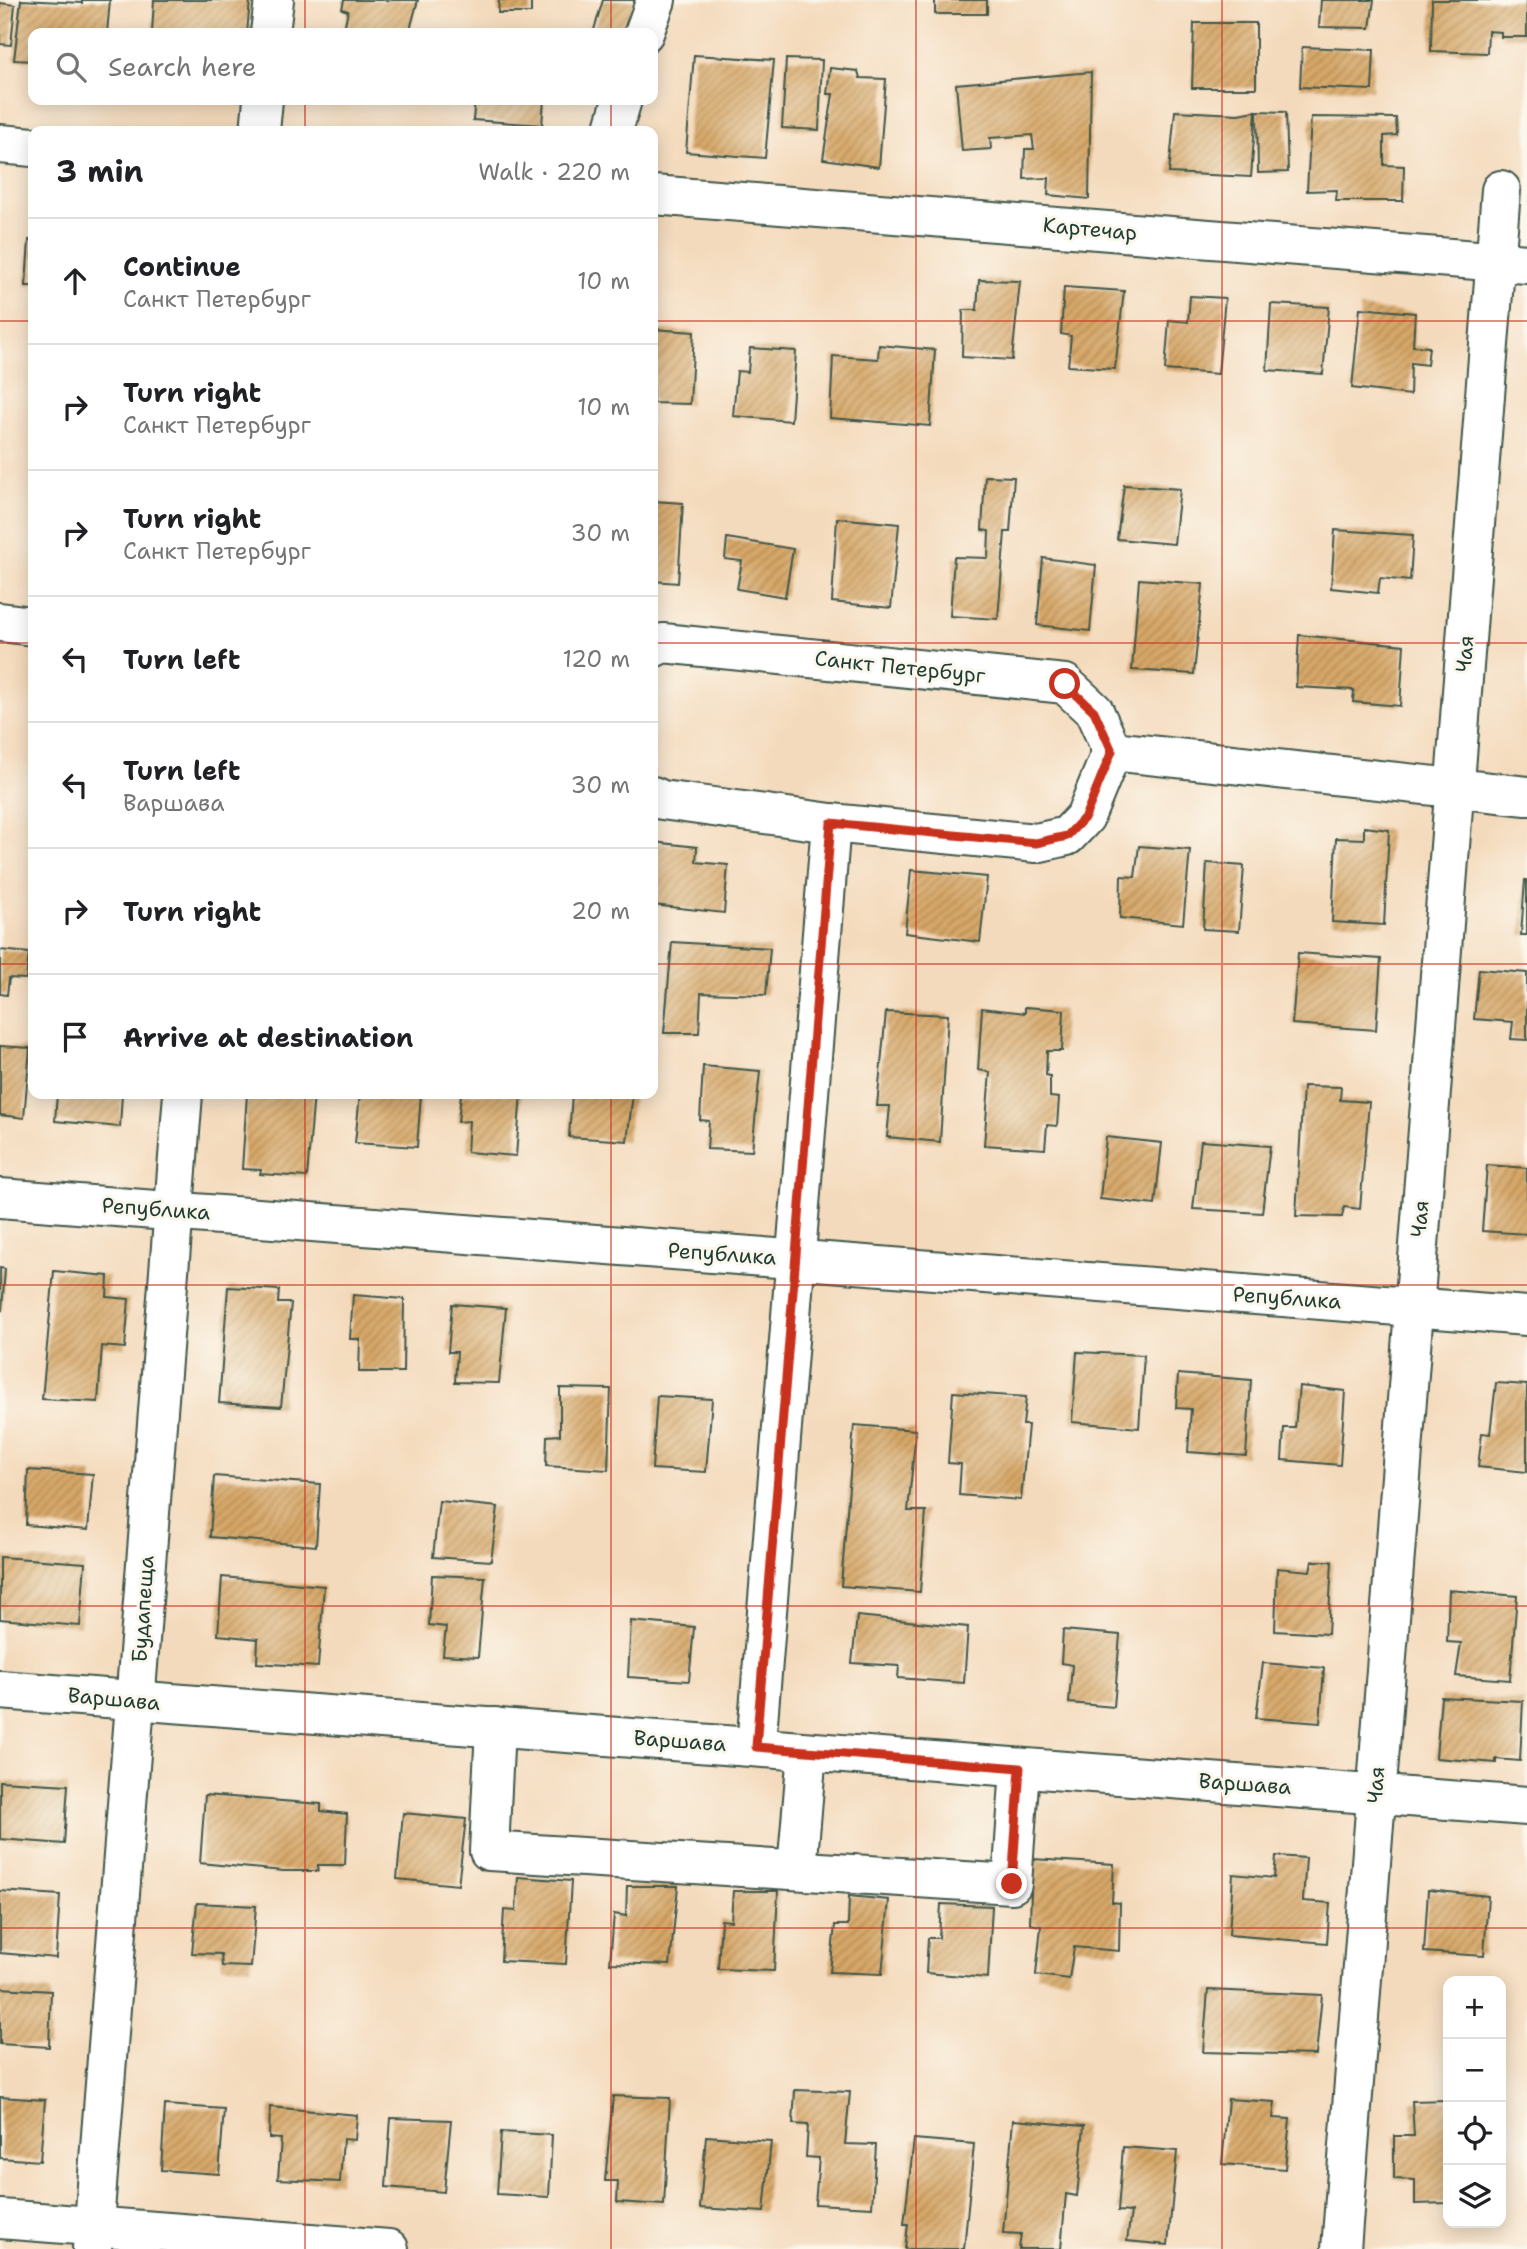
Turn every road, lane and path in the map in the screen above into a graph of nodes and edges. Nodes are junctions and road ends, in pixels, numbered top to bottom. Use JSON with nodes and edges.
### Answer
{"nodes":[{"id":1,"x":274,"y":0,"type":"edge"},
{"id":2,"x":656,"y":0,"type":"edge"},
{"id":3,"x":271,"y":28,"type":"edge"},
{"id":4,"x":646,"y":28,"type":"edge"},
{"id":5,"x":263,"y":105,"type":"edge"},
{"id":6,"x":621,"y":105,"type":"edge"},
{"id":7,"x":260,"y":126,"type":"edge"},
{"id":8,"x":614,"y":126,"type":"edge"},
{"id":9,"x":0,"y":144,"type":"edge"},
{"id":10,"x":28,"y":147,"type":"edge"},
{"id":11,"x":1501,"y":190,"type":"dead end"},
{"id":12,"x":658,"y":195,"type":"edge"},
{"id":13,"x":1512,"y":262,"type":"edge"},
{"id":14,"x":0,"y":622,"type":"edge"},
{"id":15,"x":28,"y":625,"type":"edge"},
{"id":16,"x":658,"y":646,"type":"edge"},
{"id":17,"x":1112,"y":751,"type":"junction"},
{"id":18,"x":1454,"y":790,"type":"junction"},
{"id":19,"x":1527,"y":796,"type":"edge"},
{"id":20,"x":658,"y":798,"type":"edge"},
{"id":21,"x":831,"y":823,"type":"junction"},
{"id":22,"x":183,"y":1099,"type":"edge"},
{"id":23,"x":0,"y":1198,"type":"edge"},
{"id":24,"x":172,"y":1211,"type":"junction"},
{"id":25,"x":794,"y":1259,"type":"junction"},
{"id":26,"x":1413,"y":1308,"type":"junction"},
{"id":27,"x":1527,"y":1316,"type":"edge"},
{"id":28,"x":0,"y":1690,"type":"edge"},
{"id":29,"x":136,"y":1700,"type":"junction"},
{"id":30,"x":495,"y":1727,"type":"junction"},
{"id":31,"x":756,"y":1747,"type":"junction"},
{"id":32,"x":807,"y":1752,"type":"junction"},
{"id":33,"x":1020,"y":1768,"type":"junction"},
{"id":34,"x":1375,"y":1794,"type":"junction"},
{"id":35,"x":1527,"y":1805,"type":"edge"},
{"id":36,"x":797,"y":1870,"type":"junction"},
{"id":37,"x":0,"y":2219,"type":"edge"},
{"id":38,"x":93,"y":2237,"type":"edge"},
{"id":39,"x":389,"y":2249,"type":"edge"},
{"id":40,"x":1341,"y":2249,"type":"edge"}],
"edges":[{"from":1,"to":3,"type":"street"},
{"from":2,"to":4,"type":"street"},
{"from":5,"to":7,"type":"street"},
{"from":6,"to":8,"type":"street"},
{"from":9,"to":10,"type":"street"},
{"from":11,"to":13,"type":"street","name":"Чая"},
{"from":12,"to":13,"type":"street","name":"Картечар"},
{"from":13,"to":18,"type":"street","name":"Чая"},
{"from":14,"to":15,"type":"street"},
{"from":16,"to":17,"type":"street","name":"Санкт Петербург"},
{"from":17,"to":18,"type":"street"},
{"from":17,"to":21,"type":"street"},
{"from":18,"to":19,"type":"street"},
{"from":18,"to":26,"type":"street","name":"Чая"},
{"from":20,"to":21,"type":"street"},
{"from":21,"to":25,"type":"street"},
{"from":22,"to":24,"type":"street","name":"Будапеща"},
{"from":23,"to":24,"type":"street","name":"Република"},
{"from":24,"to":25,"type":"street","name":"Република"},
{"from":24,"to":29,"type":"street","name":"Будапеща"},
{"from":25,"to":26,"type":"street","name":"Република"},
{"from":25,"to":31,"type":"street"},
{"from":26,"to":27,"type":"street","name":"Република"},
{"from":26,"to":34,"type":"street","name":"Чая"},
{"from":28,"to":29,"type":"street","name":"Варшава"},
{"from":29,"to":30,"type":"street","name":"Варшава"},
{"from":29,"to":38,"type":"street","name":"Будапеща"},
{"from":30,"to":31,"type":"street","name":"Варшава"},
{"from":30,"to":36,"type":"street"},
{"from":31,"to":32,"type":"street","name":"Варшава"},
{"from":32,"to":33,"type":"street","name":"Варшава"},
{"from":32,"to":36,"type":"street"},
{"from":33,"to":34,"type":"street","name":"Варшава"},
{"from":33,"to":36,"type":"street"},
{"from":34,"to":35,"type":"street","name":"Варшава"},
{"from":34,"to":40,"type":"street","name":"Чая"},
{"from":37,"to":38,"type":"street"},
{"from":38,"to":39,"type":"street"}]}
